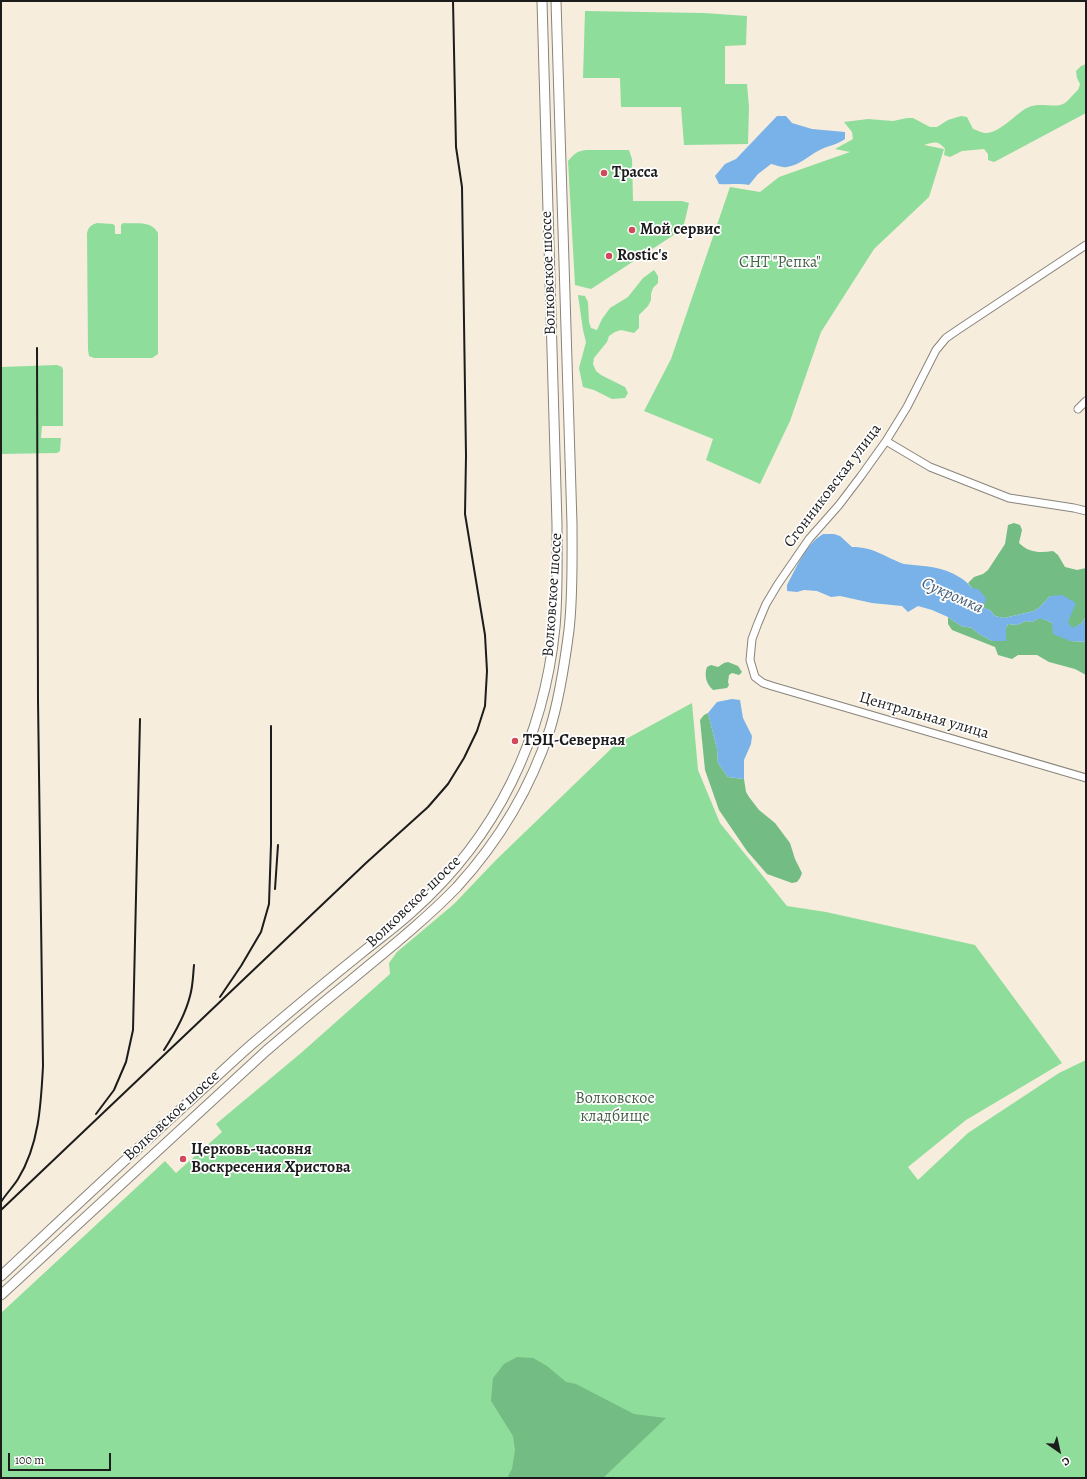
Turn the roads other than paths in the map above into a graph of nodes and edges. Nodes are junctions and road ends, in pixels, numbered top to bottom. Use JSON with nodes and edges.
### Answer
{"nodes":[{"id":1,"x":542,"y":1,"type":"edge"},
{"id":2,"x":556,"y":1,"type":"edge"},
{"id":3,"x":1086,"y":245,"type":"edge"},
{"id":4,"x":1086,"y":401,"type":"edge"},
{"id":5,"x":1078,"y":409,"type":"dead end"},
{"id":6,"x":886,"y":441,"type":"junction"},
{"id":7,"x":1086,"y":511,"type":"edge"},
{"id":8,"x":755,"y":677,"type":"joint"},
{"id":9,"x":1086,"y":778,"type":"edge"},
{"id":10,"x":1,"y":1276,"type":"edge"},
{"id":11,"x":1,"y":1296,"type":"edge"}],
"edges":[{"from":1,"to":10,"type":"main road","name":"Волковское шоссе"},
{"from":2,"to":11,"type":"main road","name":"Волковское шоссе"},
{"from":3,"to":6,"type":"street","name":"Сгонниковская улица"},
{"from":4,"to":5,"type":"street"},
{"from":6,"to":7,"type":"street"},
{"from":6,"to":8,"type":"street","name":"Сгонниковская улица"},
{"from":8,"to":9,"type":"street","name":"Центральная улица"}]}
